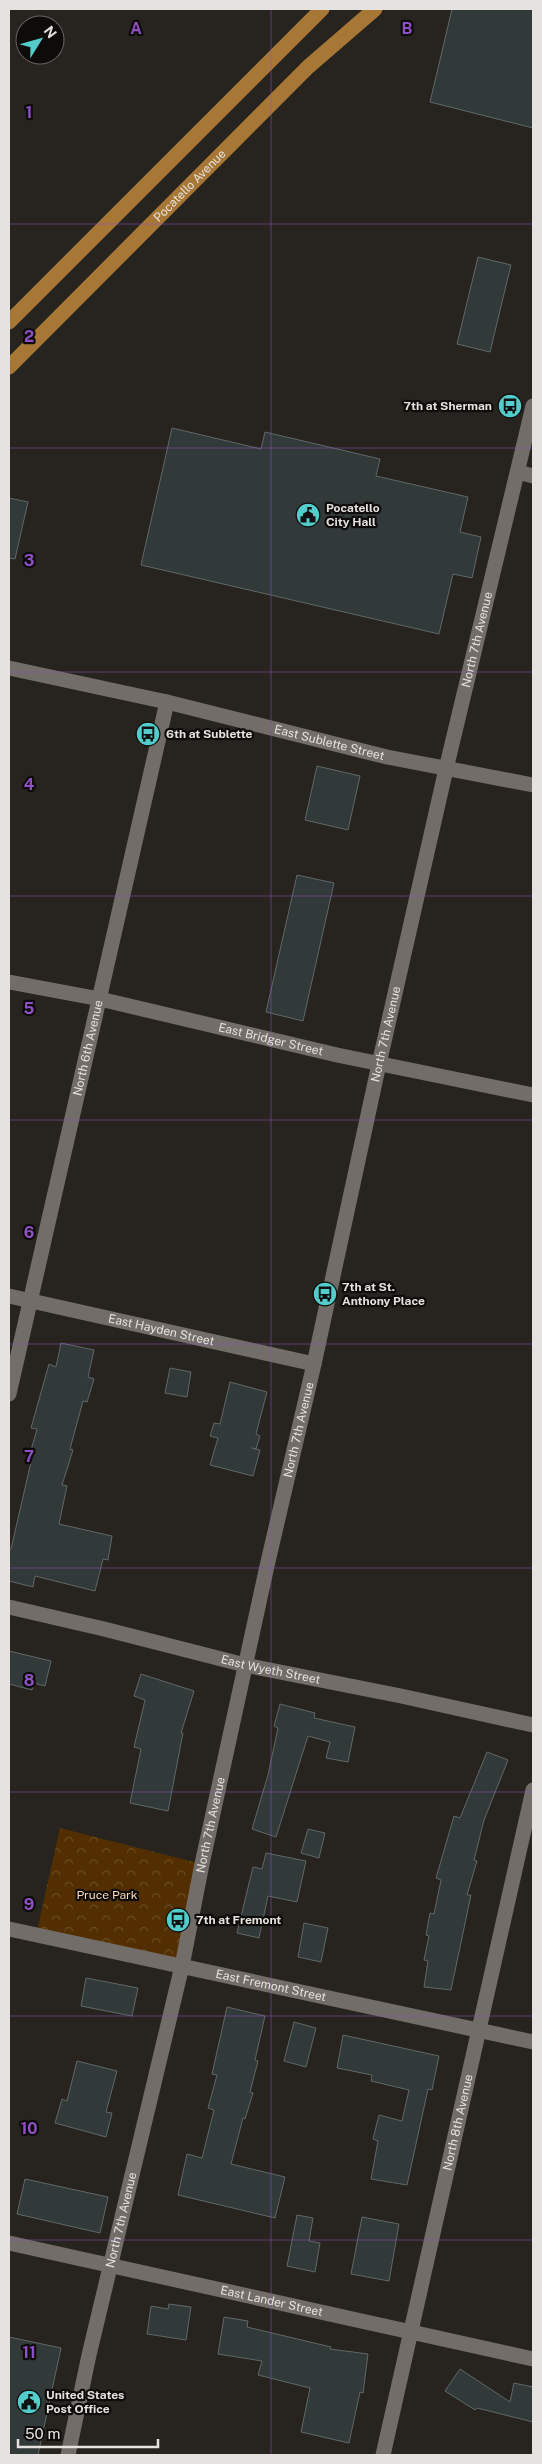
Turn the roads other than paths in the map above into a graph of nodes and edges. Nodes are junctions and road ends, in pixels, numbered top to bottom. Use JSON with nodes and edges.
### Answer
{"nodes":[{"id":1,"x":322,"y":9,"type":"edge"},
{"id":2,"x":375,"y":9,"type":"edge"},
{"id":3,"x":9,"y":322,"type":"edge"},
{"id":4,"x":9,"y":367,"type":"edge"},
{"id":5,"x":533,"y":406,"type":"edge"},
{"id":6,"x":518,"y":472,"type":"junction"},
{"id":7,"x":533,"y":476,"type":"edge"},
{"id":8,"x":9,"y":668,"type":"edge"},
{"id":9,"x":167,"y":702,"type":"junction"},
{"id":10,"x":446,"y":769,"type":"junction"},
{"id":11,"x":533,"y":785,"type":"edge"},
{"id":12,"x":9,"y":982,"type":"edge"},
{"id":13,"x":100,"y":1000,"type":"junction"},
{"id":14,"x":378,"y":1064,"type":"junction"},
{"id":15,"x":533,"y":1095,"type":"edge"},
{"id":16,"x":9,"y":1296,"type":"edge"},
{"id":17,"x":28,"y":1301,"type":"junction"},
{"id":18,"x":314,"y":1364,"type":"junction"},
{"id":19,"x":9,"y":1394,"type":"edge"},
{"id":20,"x":9,"y":1608,"type":"edge"},
{"id":21,"x":245,"y":1666,"type":"junction"},
{"id":22,"x":533,"y":1725,"type":"edge"},
{"id":23,"x":533,"y":1790,"type":"edge"},
{"id":24,"x":9,"y":1929,"type":"edge"},
{"id":25,"x":182,"y":1966,"type":"junction"},
{"id":26,"x":478,"y":2030,"type":"junction"},
{"id":27,"x":533,"y":2042,"type":"edge"},
{"id":28,"x":9,"y":2243,"type":"edge"},
{"id":29,"x":111,"y":2265,"type":"junction"},
{"id":30,"x":410,"y":2332,"type":"junction"},
{"id":31,"x":533,"y":2359,"type":"edge"},
{"id":32,"x":68,"y":2455,"type":"edge"},
{"id":33,"x":383,"y":2455,"type":"edge"}],
"edges":[{"from":1,"to":3,"type":"main road"},
{"from":2,"to":4,"type":"main road","name":"Pocatello Avenue"},
{"from":5,"to":6,"type":"street","name":"North 7th Avenue"},
{"from":6,"to":7,"type":"street"},
{"from":6,"to":10,"type":"street","name":"North 7th Avenue"},
{"from":8,"to":9,"type":"street","name":"East Sublette Street"},
{"from":9,"to":10,"type":"street","name":"East Sublette Street"},
{"from":9,"to":13,"type":"street","name":"North 6th Avenue"},
{"from":10,"to":11,"type":"street","name":"East Sublette Street"},
{"from":10,"to":14,"type":"street","name":"North 7th Avenue"},
{"from":12,"to":13,"type":"street","name":"East Bridger Street"},
{"from":13,"to":14,"type":"street","name":"East Bridger Street"},
{"from":13,"to":17,"type":"street","name":"North 6th Avenue"},
{"from":14,"to":15,"type":"street","name":"East Bridger Street"},
{"from":14,"to":18,"type":"street","name":"North 7th Avenue"},
{"from":16,"to":17,"type":"street","name":"East Hayden Street"},
{"from":17,"to":18,"type":"street","name":"East Hayden Street"},
{"from":17,"to":19,"type":"street","name":"North 6th Avenue"},
{"from":18,"to":21,"type":"street","name":"North 7th Avenue"},
{"from":20,"to":21,"type":"street","name":"East Wyeth Street"},
{"from":21,"to":22,"type":"street","name":"East Wyeth Street"},
{"from":21,"to":25,"type":"street","name":"North 7th Avenue"},
{"from":23,"to":26,"type":"street","name":"North 8th Avenue"},
{"from":24,"to":25,"type":"street","name":"East Fremont Street"},
{"from":25,"to":26,"type":"street","name":"East Fremont Street"},
{"from":25,"to":29,"type":"street","name":"North 7th Avenue"},
{"from":26,"to":27,"type":"street","name":"East Fremont Street"},
{"from":26,"to":30,"type":"street","name":"North 8th Avenue"},
{"from":28,"to":29,"type":"street","name":"East Lander Street"},
{"from":29,"to":30,"type":"street","name":"East Lander Street"},
{"from":29,"to":32,"type":"street","name":"North 7th Avenue"},
{"from":30,"to":31,"type":"street","name":"East Lander Street"},
{"from":30,"to":33,"type":"street","name":"North 8th Avenue"}]}
